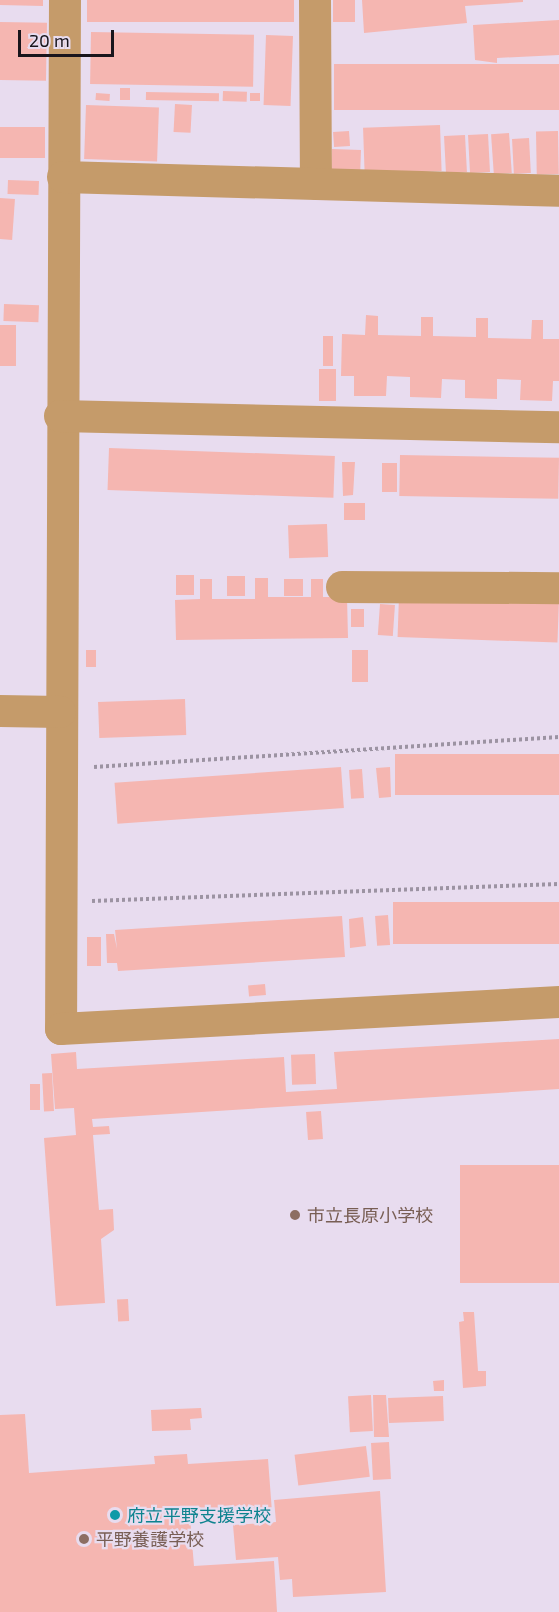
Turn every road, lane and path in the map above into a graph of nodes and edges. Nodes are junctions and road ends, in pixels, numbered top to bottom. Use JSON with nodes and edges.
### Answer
{"nodes":[{"id":1,"x":65,"y":0,"type":"edge"},
{"id":2,"x":315,"y":0,"type":"edge"},
{"id":3,"x":63,"y":177,"type":"junction"},
{"id":4,"x":316,"y":184,"type":"junction"},
{"id":5,"x":559,"y":191,"type":"edge"},
{"id":6,"x":60,"y":416,"type":"junction"},
{"id":7,"x":559,"y":427,"type":"edge"},
{"id":8,"x":342,"y":587,"type":"dead end"},
{"id":9,"x":559,"y":588,"type":"edge"},
{"id":10,"x":0,"y":711,"type":"edge"},
{"id":11,"x":60,"y":712,"type":"junction"},
{"id":12,"x":559,"y":737,"type":"edge"},
{"id":13,"x":61,"y":769,"type":"junction"},
{"id":14,"x":559,"y":884,"type":"edge"},
{"id":15,"x":62,"y":902,"type":"junction"},
{"id":16,"x":559,"y":1002,"type":"edge"}],
"edges":[{"from":1,"to":3,"type":"street"},
{"from":2,"to":4,"type":"street"},
{"from":3,"to":4,"type":"street"},
{"from":3,"to":6,"type":"street"},
{"from":4,"to":5,"type":"street"},
{"from":6,"to":7,"type":"street"},
{"from":6,"to":11,"type":"street"},
{"from":8,"to":9,"type":"street"},
{"from":10,"to":11,"type":"street"},
{"from":11,"to":13,"type":"street"},
{"from":12,"to":13,"type":"path"},
{"from":13,"to":15,"type":"street"},
{"from":14,"to":15,"type":"path"},
{"from":15,"to":16,"type":"street"}]}
